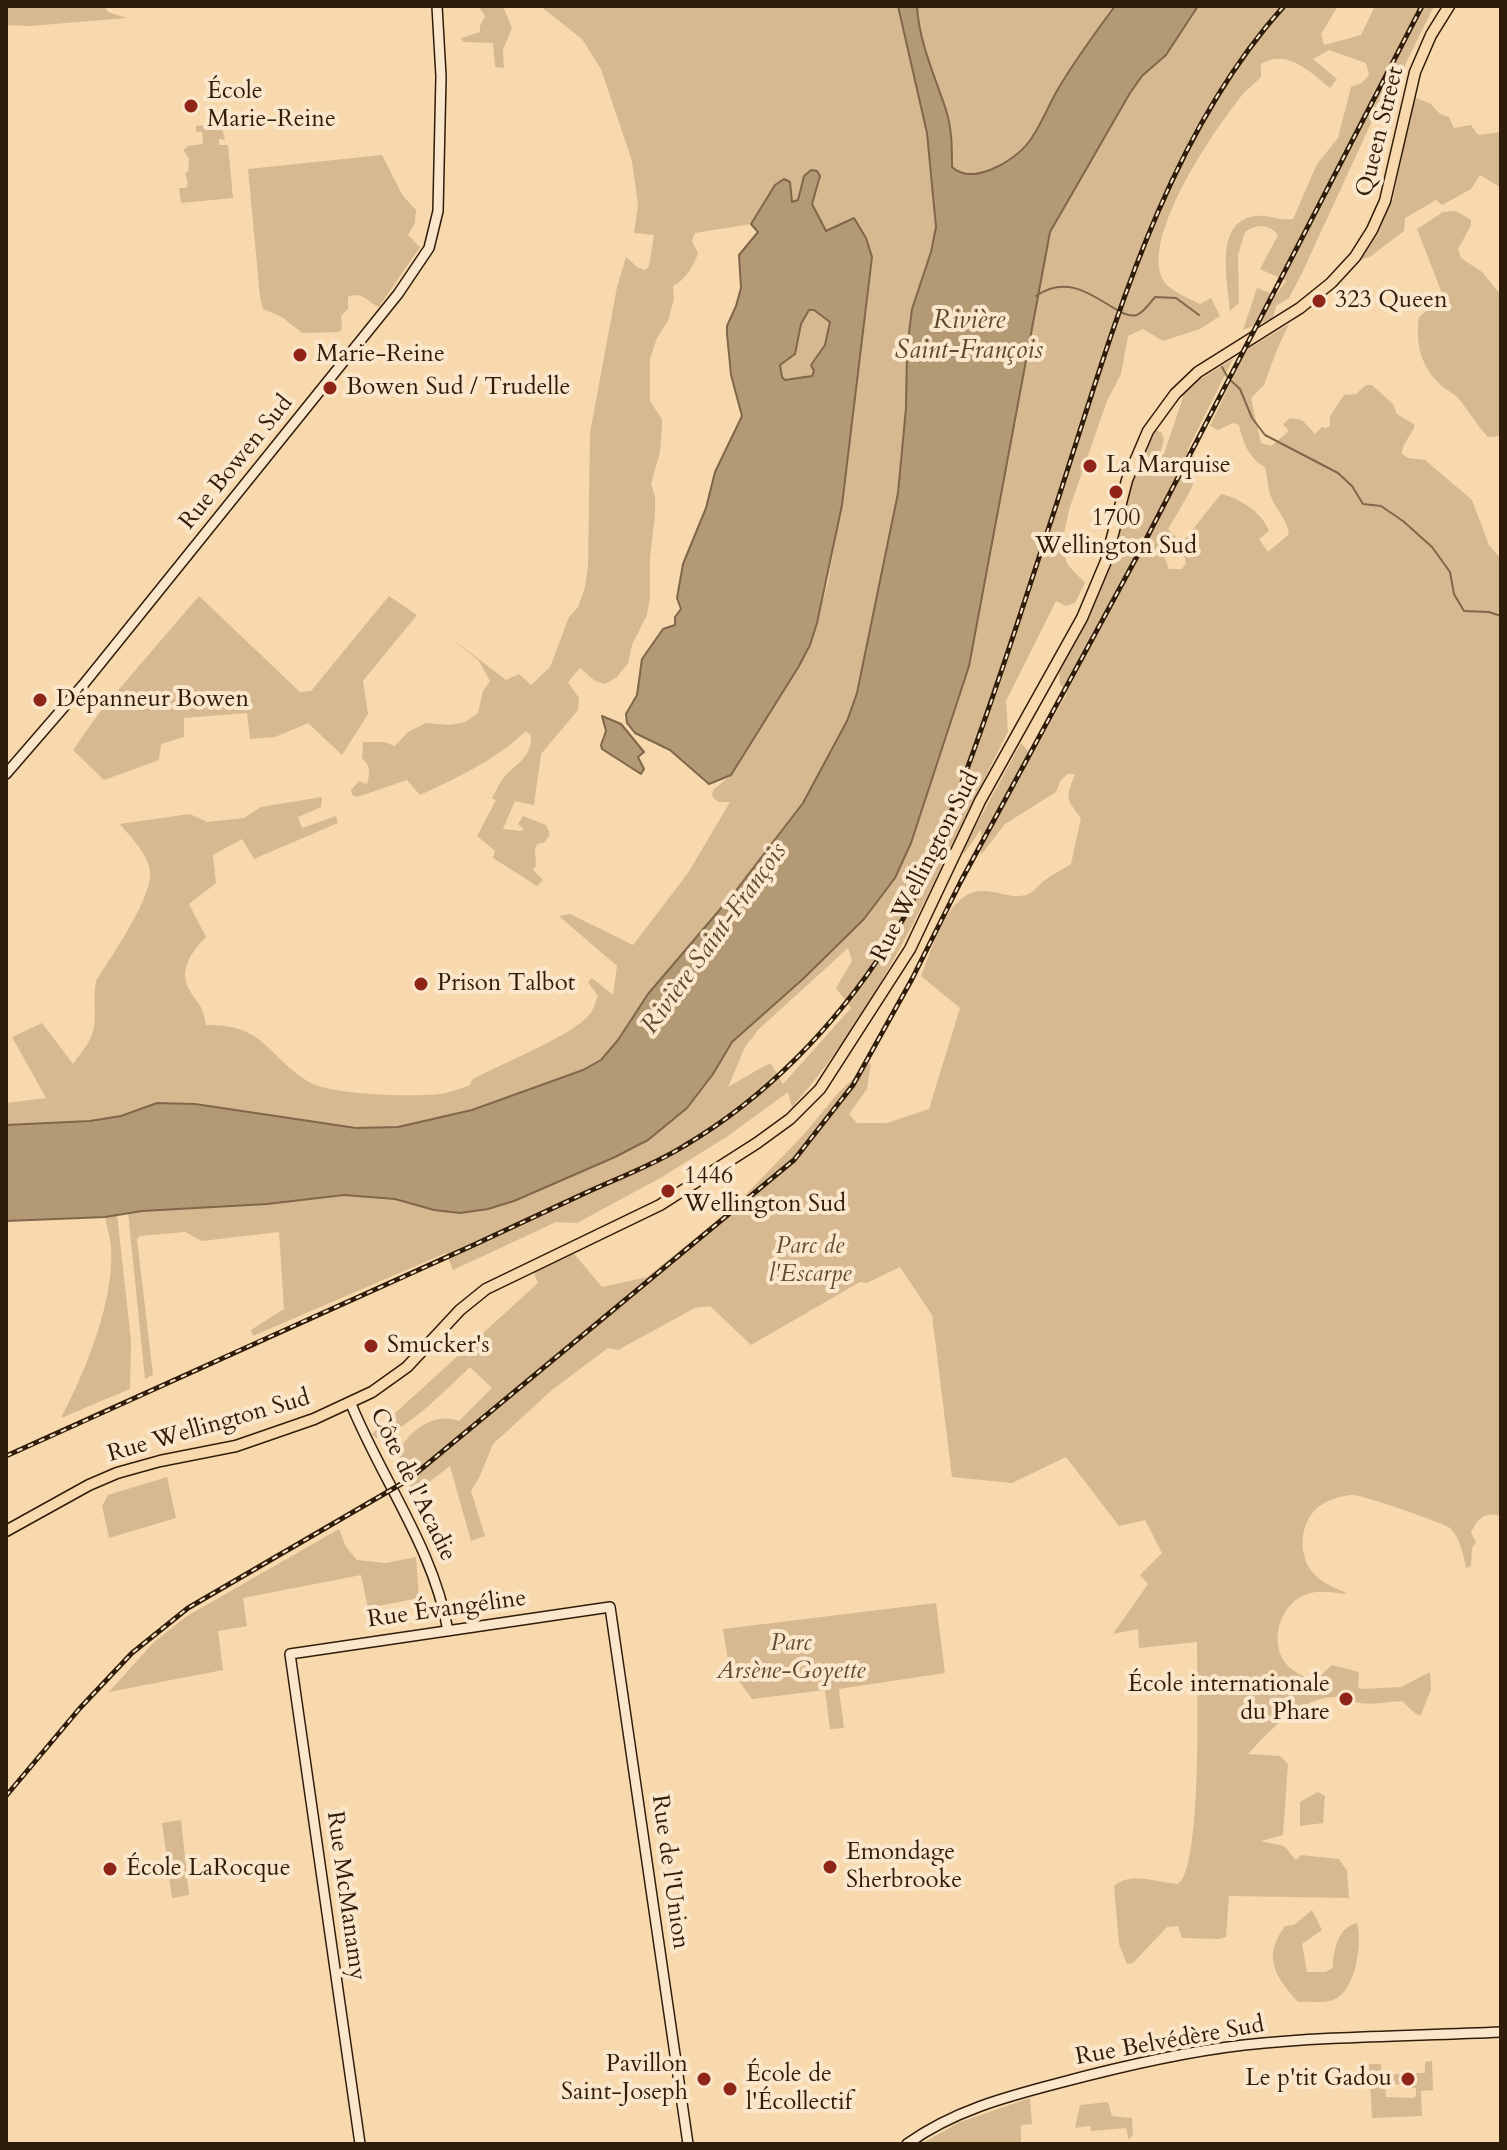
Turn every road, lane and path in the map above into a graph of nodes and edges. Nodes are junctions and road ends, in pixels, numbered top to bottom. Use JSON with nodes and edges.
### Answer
{"nodes":[{"id":1,"x":437,"y":6,"type":"edge"},
{"id":2,"x":1449,"y":6,"type":"edge"},
{"id":3,"x":1348,"y":265,"type":"joint"},
{"id":4,"x":6,"y":774,"type":"edge"},
{"id":5,"x":351,"y":1404,"type":"junction"},
{"id":6,"x":6,"y":1531,"type":"edge"},
{"id":7,"x":610,"y":1607,"type":"joint"},
{"id":8,"x":448,"y":1631,"type":"junction"},
{"id":9,"x":290,"y":1654,"type":"joint"},
{"id":10,"x":1501,"y":2032,"type":"edge"},
{"id":11,"x":360,"y":2144,"type":"edge"},
{"id":12,"x":688,"y":2144,"type":"edge"},
{"id":13,"x":907,"y":2144,"type":"edge"}],
"edges":[{"from":1,"to":4,"type":"street","name":"Rue Bowen Sud"},
{"from":2,"to":3,"type":"main road","name":"Queen Street"},
{"from":3,"to":5,"type":"main road","name":"Rue Wellington Sud"},
{"from":5,"to":6,"type":"main road","name":"Rue Wellington Sud"},
{"from":5,"to":8,"type":"street","name":"Côte de l'Acadie"},
{"from":7,"to":8,"type":"street","name":"Rue Évangéline"},
{"from":7,"to":12,"type":"street","name":"Rue de l'Union"},
{"from":8,"to":9,"type":"street","name":"Rue Évangéline"},
{"from":9,"to":11,"type":"street","name":"Rue McManamy"},
{"from":10,"to":13,"type":"street","name":"Rue Belvédère Sud"}]}
